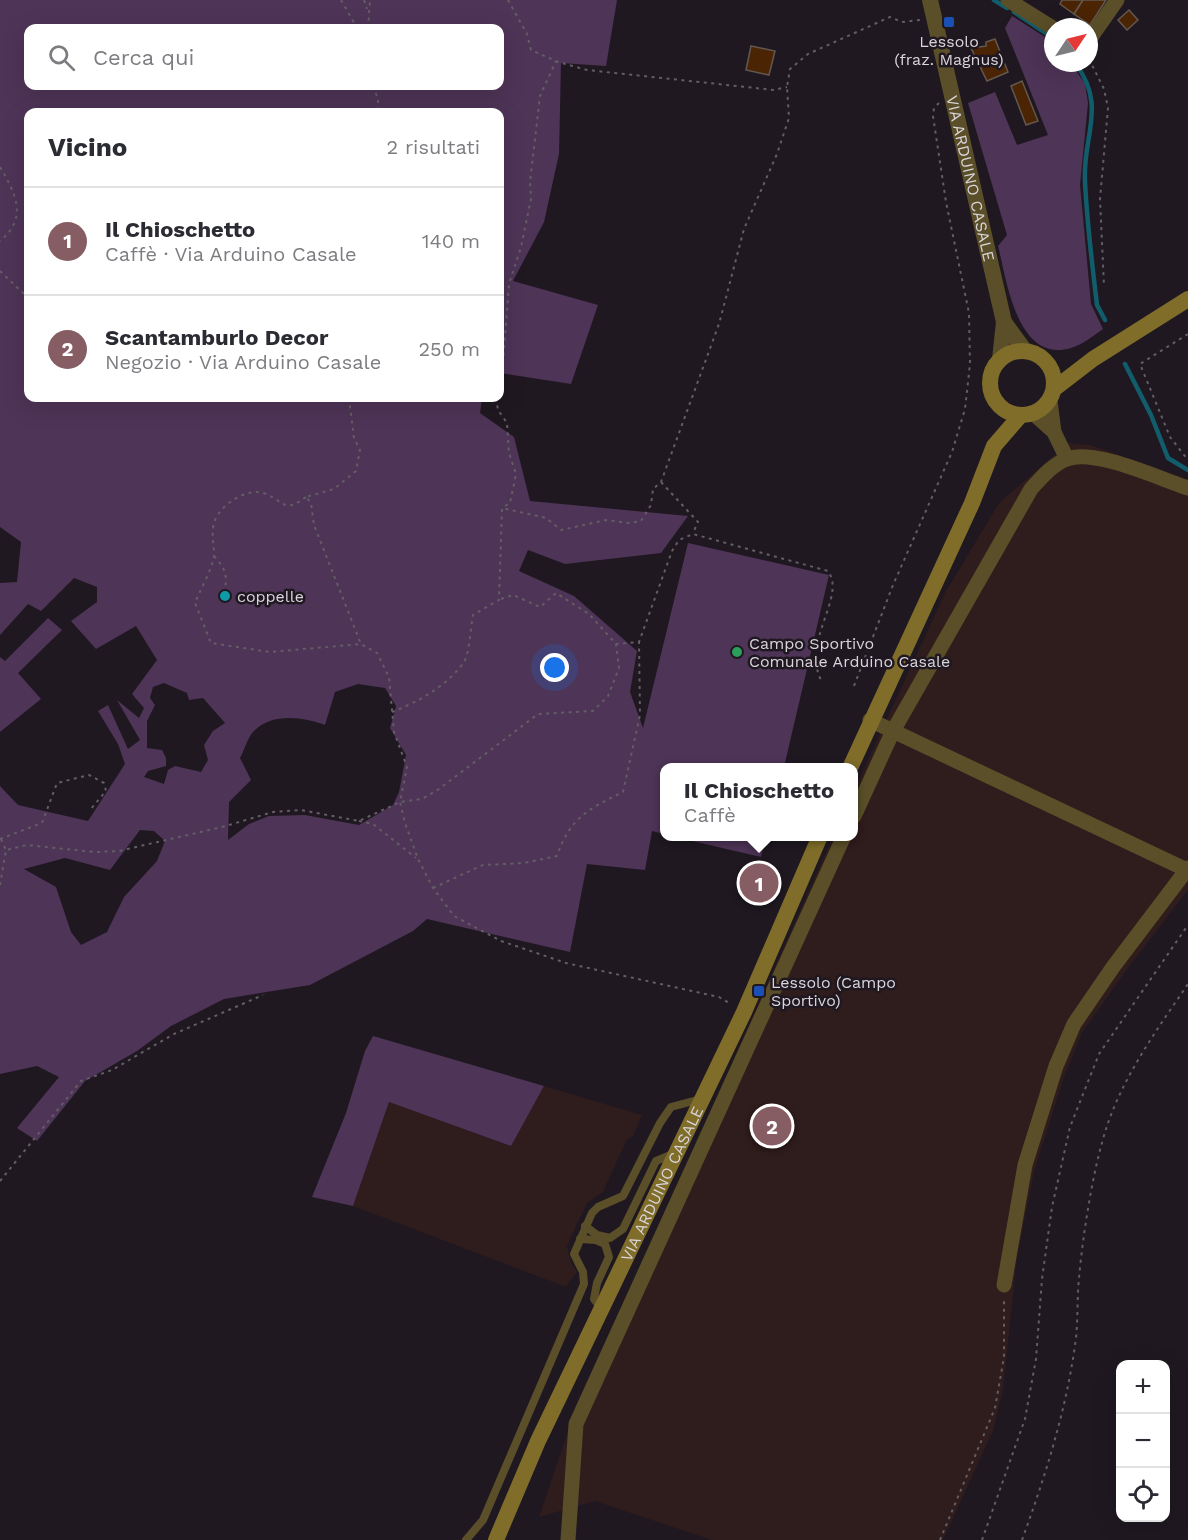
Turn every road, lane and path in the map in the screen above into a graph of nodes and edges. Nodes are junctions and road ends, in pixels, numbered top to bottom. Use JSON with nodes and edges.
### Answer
{"nodes":[{"id":1,"x":341,"y":0,"type":"edge"},
{"id":2,"x":364,"y":0,"type":"edge"},
{"id":3,"x":370,"y":0,"type":"edge"},
{"id":4,"x":507,"y":0,"type":"edge"},
{"id":5,"x":930,"y":0,"type":"edge"},
{"id":6,"x":1008,"y":0,"type":"edge"},
{"id":7,"x":1116,"y":0,"type":"edge"},
{"id":8,"x":368,"y":12,"type":"junction"},
{"id":9,"x":935,"y":20,"type":"junction"},
{"id":10,"x":1044,"y":22,"type":"edge"},
{"id":11,"x":355,"y":24,"type":"edge"},
{"id":12,"x":368,"y":24,"type":"edge"},
{"id":13,"x":1098,"y":27,"type":"edge"},
{"id":14,"x":556,"y":61,"type":"junction"},
{"id":15,"x":1096,"y":72,"type":"edge"},
{"id":16,"x":787,"y":87,"type":"junction"},
{"id":17,"x":375,"y":90,"type":"edge"},
{"id":18,"x":952,"y":96,"type":"junction"},
{"id":19,"x":378,"y":108,"type":"edge"},
{"id":20,"x":0,"y":167,"type":"edge"},
{"id":21,"x":0,"y":241,"type":"edge"},
{"id":22,"x":0,"y":271,"type":"edge"},
{"id":23,"x":1104,"y":286,"type":"dead end"},
{"id":24,"x":24,"y":294,"type":"edge"},
{"id":25,"x":1188,"y":299,"type":"edge"},
{"id":26,"x":1004,"y":322,"type":"junction"},
{"id":27,"x":1188,"y":334,"type":"edge"},
{"id":28,"x":504,"y":350,"type":"edge"},
{"id":29,"x":1025,"y":351,"type":"junction"},
{"id":30,"x":1000,"y":359,"type":"junction"},
{"id":31,"x":1093,"y":359,"type":"junction"},
{"id":32,"x":1051,"y":368,"type":"junction"},
{"id":33,"x":1052,"y":395,"type":"junction"},
{"id":34,"x":350,"y":402,"type":"edge"},
{"id":35,"x":497,"y":402,"type":"edge"},
{"id":36,"x":996,"y":403,"type":"junction"},
{"id":37,"x":1027,"y":415,"type":"junction"},
{"id":38,"x":1054,"y":432,"type":"junction"},
{"id":39,"x":994,"y":446,"type":"junction"},
{"id":40,"x":1067,"y":459,"type":"junction"},
{"id":41,"x":1188,"y":460,"type":"edge"},
{"id":42,"x":661,"y":482,"type":"junction"},
{"id":43,"x":1188,"y":488,"type":"edge"},
{"id":44,"x":306,"y":497,"type":"junction"},
{"id":45,"x":502,"y":508,"type":"junction"},
{"id":46,"x":693,"y":534,"type":"junction"},
{"id":47,"x":214,"y":556,"type":"junction"},
{"id":48,"x":224,"y":593,"type":"dead end"},
{"id":49,"x":500,"y":600,"type":"junction"},
{"id":50,"x":639,"y":642,"type":"junction"},
{"id":51,"x":361,"y":644,"type":"junction"},
{"id":52,"x":616,"y":644,"type":"junction"},
{"id":53,"x":822,"y":682,"type":"dead end"},
{"id":54,"x":854,"y":686,"type":"dead end"},
{"id":55,"x":392,"y":712,"type":"junction"},
{"id":56,"x":870,"y":720,"type":"junction"},
{"id":57,"x":893,"y":731,"type":"junction"},
{"id":58,"x":852,"y":763,"type":"edge"},
{"id":59,"x":400,"y":802,"type":"junction"},
{"id":60,"x":858,"y":807,"type":"edge"},
{"id":61,"x":90,"y":810,"type":"dead end"},
{"id":62,"x":359,"y":821,"type":"junction"},
{"id":63,"x":0,"y":838,"type":"edge"},
{"id":64,"x":818,"y":841,"type":"edge"},
{"id":65,"x":842,"y":841,"type":"edge"},
{"id":66,"x":6,"y":850,"type":"junction"},
{"id":67,"x":418,"y":859,"type":"junction"},
{"id":68,"x":1187,"y":869,"type":"edge"},
{"id":69,"x":0,"y":885,"type":"edge"},
{"id":70,"x":434,"y":888,"type":"junction"},
{"id":71,"x":1188,"y":925,"type":"edge"},
{"id":72,"x":1188,"y":984,"type":"edge"},
{"id":73,"x":263,"y":995,"type":"dead end"},
{"id":74,"x":744,"y":1012,"type":"junction"},
{"id":75,"x":701,"y":1099,"type":"junction"},
{"id":76,"x":673,"y":1154,"type":"junction"},
{"id":77,"x":0,"y":1181,"type":"edge"},
{"id":78,"x":585,"y":1226,"type":"junction"},
{"id":79,"x":580,"y":1239,"type":"junction"},
{"id":80,"x":1004,"y":1285,"type":"joint"},
{"id":81,"x":601,"y":1308,"type":"junction"},
{"id":82,"x":500,"y":1537,"type":"edge"},
{"id":83,"x":466,"y":1540,"type":"edge"},
{"id":84,"x":568,"y":1540,"type":"edge"},
{"id":85,"x":940,"y":1540,"type":"edge"},
{"id":86,"x":982,"y":1540,"type":"edge"},
{"id":87,"x":1022,"y":1540,"type":"edge"}],
"edges":[{"from":1,"to":11,"type":"path"},
{"from":2,"to":8,"type":"path"},
{"from":3,"to":8,"type":"path"},
{"from":4,"to":14,"type":"path"},
{"from":5,"to":9,"type":"street","name":"VIA ARDUINO CASALE"},
{"from":6,"to":10,"type":"street"},
{"from":7,"to":13,"type":"street"},
{"from":8,"to":12,"type":"path"},
{"from":9,"to":16,"type":"path"},
{"from":9,"to":18,"type":"street","name":"VIA ARDUINO CASALE"},
{"from":14,"to":16,"type":"path"},
{"from":14,"to":28,"type":"path"},
{"from":15,"to":23,"type":"path"},
{"from":16,"to":42,"type":"path"},
{"from":17,"to":19,"type":"path"},
{"from":18,"to":26,"type":"street","name":"VIA ARDUINO CASALE"},
{"from":18,"to":54,"type":"path"},
{"from":20,"to":21,"type":"path"},
{"from":22,"to":24,"type":"path"},
{"from":25,"to":31,"type":"main road"},
{"from":26,"to":29,"type":"street"},
{"from":26,"to":30,"type":"street"},
{"from":27,"to":41,"type":"path"},
{"from":29,"to":30,"type":"main road"},
{"from":29,"to":32,"type":"main road"},
{"from":30,"to":36,"type":"main road"},
{"from":31,"to":32,"type":"main road"},
{"from":31,"to":33,"type":"main road"},
{"from":32,"to":33,"type":"main road"},
{"from":33,"to":37,"type":"main road"},
{"from":33,"to":38,"type":"street"},
{"from":34,"to":44,"type":"path"},
{"from":35,"to":45,"type":"path"},
{"from":36,"to":37,"type":"main road"},
{"from":36,"to":39,"type":"main road"},
{"from":37,"to":38,"type":"street"},
{"from":37,"to":39,"type":"main road"},
{"from":38,"to":40,"type":"street"},
{"from":39,"to":56,"type":"main road"},
{"from":40,"to":43,"type":"street"},
{"from":40,"to":57,"type":"street"},
{"from":42,"to":45,"type":"path"},
{"from":42,"to":46,"type":"path"},
{"from":44,"to":47,"type":"path"},
{"from":44,"to":51,"type":"path"},
{"from":45,"to":49,"type":"path"},
{"from":46,"to":50,"type":"path"},
{"from":46,"to":53,"type":"path"},
{"from":47,"to":48,"type":"path"},
{"from":47,"to":51,"type":"path"},
{"from":49,"to":52,"type":"path"},
{"from":49,"to":55,"type":"path"},
{"from":50,"to":52,"type":"path"},
{"from":50,"to":70,"type":"path"},
{"from":51,"to":55,"type":"path"},
{"from":52,"to":59,"type":"path"},
{"from":55,"to":59,"type":"path"},
{"from":56,"to":57,"type":"street"},
{"from":56,"to":58,"type":"main road"},
{"from":57,"to":60,"type":"street"},
{"from":57,"to":68,"type":"street"},
{"from":59,"to":62,"type":"path"},
{"from":59,"to":67,"type":"path"},
{"from":61,"to":63,"type":"path"},
{"from":62,"to":66,"type":"path"},
{"from":62,"to":67,"type":"path"},
{"from":63,"to":66,"type":"path"},
{"from":64,"to":74,"type":"main road","name":"VIA ARDUINO CASALE"},
{"from":65,"to":84,"type":"street","name":"VIA ARDUINO CASALE"},
{"from":66,"to":69,"type":"path"},
{"from":67,"to":70,"type":"path"},
{"from":68,"to":80,"type":"street"},
{"from":70,"to":74,"type":"path"},
{"from":71,"to":86,"type":"path"},
{"from":72,"to":87,"type":"path"},
{"from":73,"to":77,"type":"path"},
{"from":74,"to":75,"type":"main road","name":"VIA ARDUINO CASALE"},
{"from":75,"to":76,"type":"main road","name":"VIA ARDUINO CASALE"},
{"from":75,"to":78,"type":"lane"},
{"from":76,"to":78,"type":"lane"},
{"from":76,"to":81,"type":"main road","name":"VIA ARDUINO CASALE"},
{"from":78,"to":79,"type":"lane"},
{"from":79,"to":81,"type":"lane"},
{"from":79,"to":83,"type":"lane"},
{"from":80,"to":85,"type":"path"},
{"from":81,"to":82,"type":"main road","name":"VIA ARDUINO CASALE"}]}
